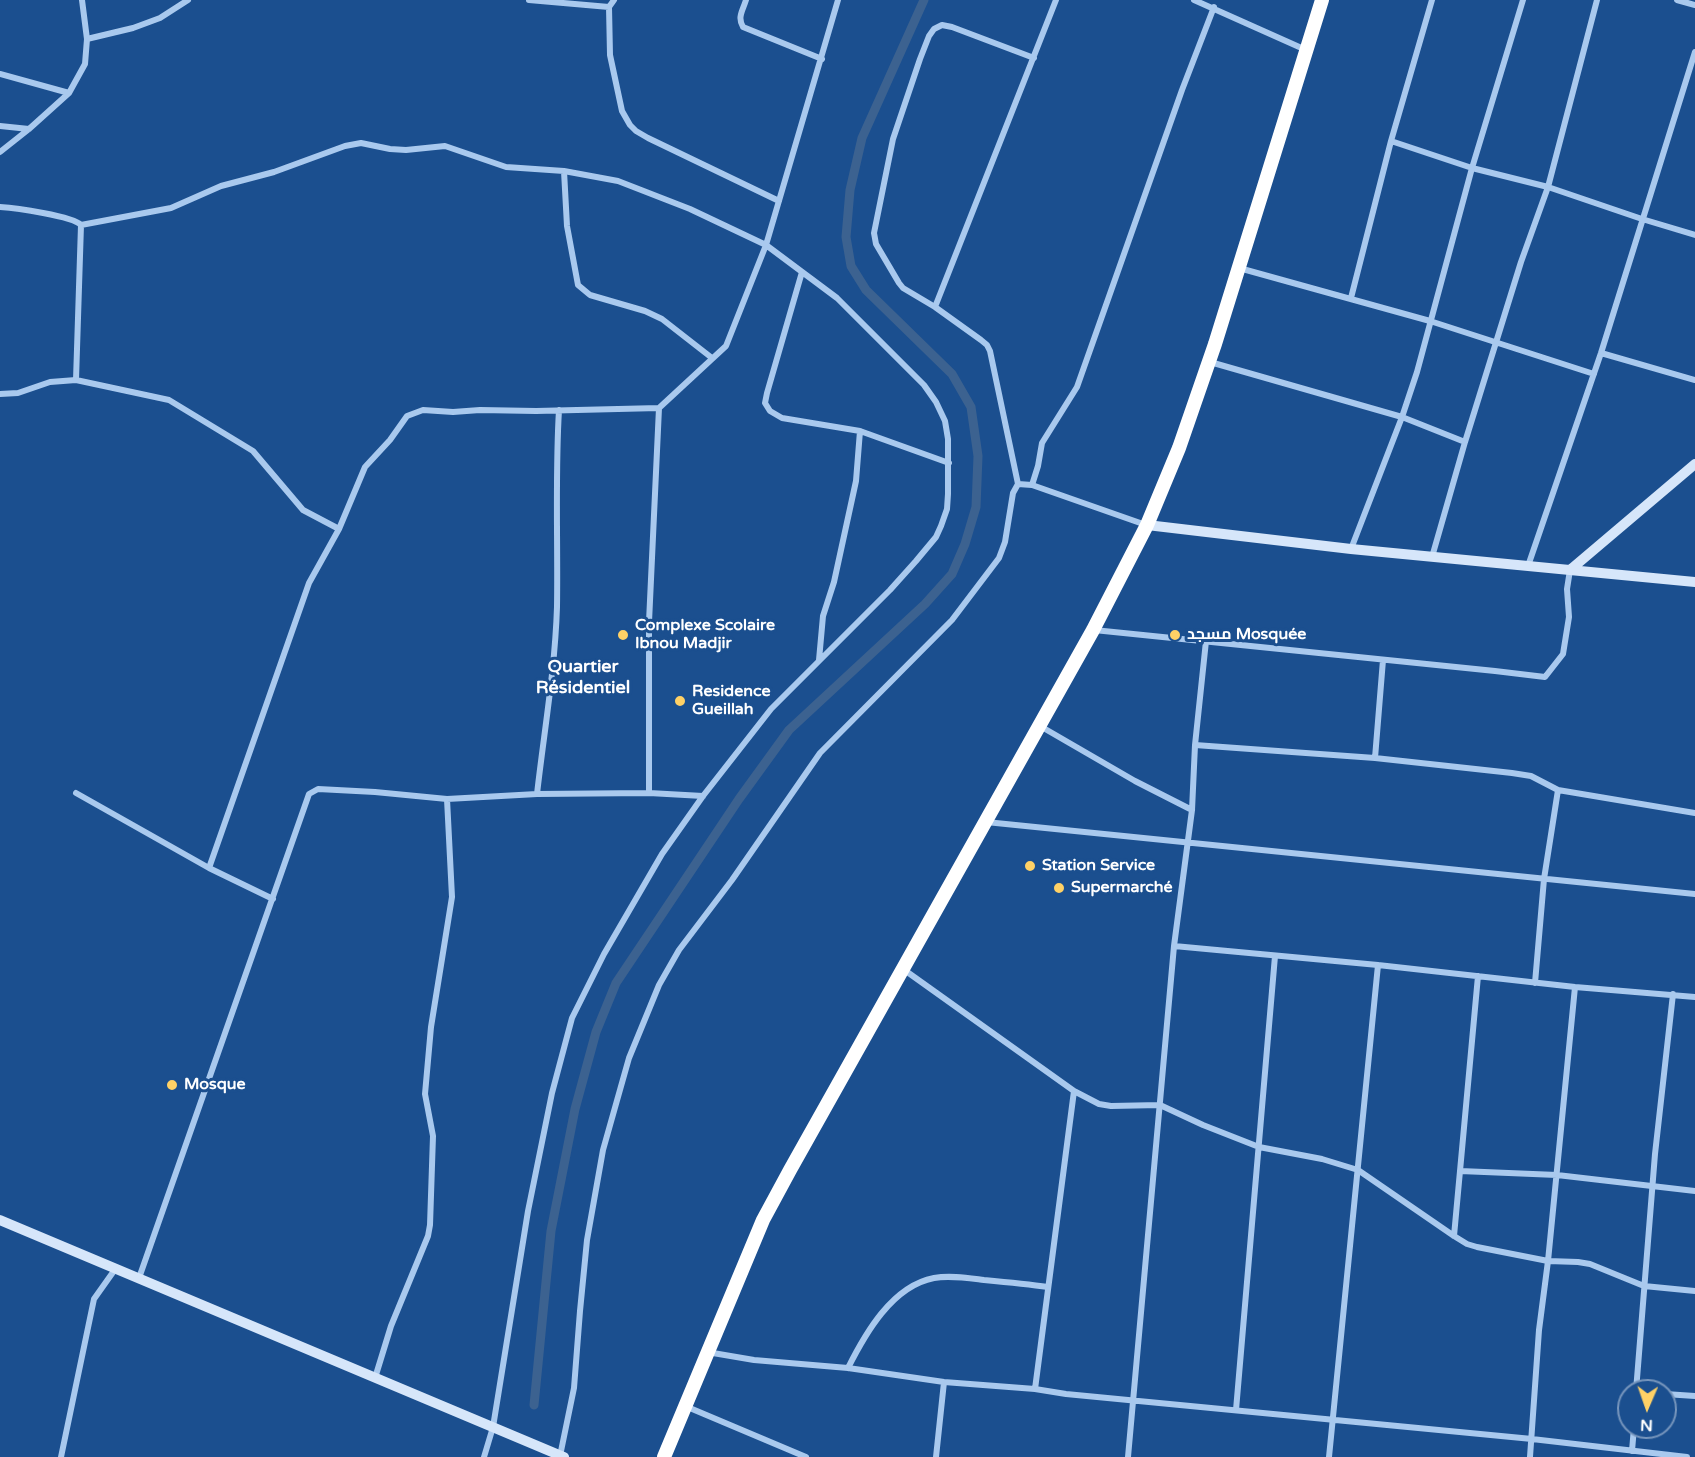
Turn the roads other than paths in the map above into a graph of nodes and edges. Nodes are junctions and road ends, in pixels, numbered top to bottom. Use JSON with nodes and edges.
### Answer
{"nodes":[{"id":1,"x":82,"y":0,"type":"edge"},
{"id":2,"x":188,"y":0,"type":"edge"},
{"id":3,"x":529,"y":0,"type":"edge"},
{"id":4,"x":614,"y":0,"type":"edge"},
{"id":5,"x":746,"y":0,"type":"edge"},
{"id":6,"x":838,"y":0,"type":"edge"},
{"id":7,"x":1056,"y":0,"type":"edge"},
{"id":8,"x":1194,"y":0,"type":"edge"},
{"id":9,"x":1322,"y":0,"type":"edge"},
{"id":10,"x":1432,"y":0,"type":"edge"},
{"id":11,"x":1523,"y":0,"type":"edge"},
{"id":12,"x":1597,"y":0,"type":"edge"},
{"id":13,"x":1677,"y":0,"type":"edge"},
{"id":14,"x":1695,"y":5,"type":"edge"},
{"id":15,"x":609,"y":7,"type":"junction"},
{"id":16,"x":1214,"y":8,"type":"junction"},
{"id":17,"x":87,"y":39,"type":"junction"},
{"id":18,"x":1307,"y":50,"type":"junction"},
{"id":19,"x":1695,"y":52,"type":"edge"},
{"id":20,"x":822,"y":58,"type":"junction"},
{"id":21,"x":1034,"y":58,"type":"junction"},
{"id":22,"x":0,"y":74,"type":"edge"},
{"id":23,"x":69,"y":93,"type":"junction"},
{"id":24,"x":0,"y":126,"type":"edge"},
{"id":25,"x":29,"y":129,"type":"junction"},
{"id":26,"x":1391,"y":141,"type":"junction"},
{"id":27,"x":0,"y":152,"type":"edge"},
{"id":28,"x":1472,"y":168,"type":"junction"},
{"id":29,"x":564,"y":171,"type":"junction"},
{"id":30,"x":1548,"y":187,"type":"junction"},
{"id":31,"x":779,"y":201,"type":"junction"},
{"id":32,"x":0,"y":207,"type":"edge"},
{"id":33,"x":1642,"y":219,"type":"junction"},
{"id":34,"x":81,"y":225,"type":"junction"},
{"id":35,"x":1695,"y":235,"type":"edge"},
{"id":36,"x":766,"y":245,"type":"junction"},
{"id":37,"x":1239,"y":268,"type":"junction"},
{"id":38,"x":802,"y":272,"type":"junction"},
{"id":39,"x":1351,"y":298,"type":"junction"},
{"id":40,"x":935,"y":307,"type":"junction"},
{"id":41,"x":1430,"y":321,"type":"junction"},
{"id":42,"x":1496,"y":344,"type":"junction"},
{"id":43,"x":1601,"y":353,"type":"junction"},
{"id":44,"x":712,"y":358,"type":"junction"},
{"id":45,"x":1209,"y":362,"type":"junction"},
{"id":46,"x":1594,"y":374,"type":"junction"},
{"id":47,"x":76,"y":380,"type":"junction"},
{"id":48,"x":1695,"y":380,"type":"edge"},
{"id":49,"x":0,"y":394,"type":"edge"},
{"id":50,"x":658,"y":408,"type":"junction"},
{"id":51,"x":560,"y":410,"type":"junction"},
{"id":52,"x":1402,"y":417,"type":"junction"},
{"id":53,"x":860,"y":431,"type":"junction"},
{"id":54,"x":1465,"y":442,"type":"junction"},
{"id":55,"x":949,"y":463,"type":"junction"},
{"id":56,"x":1694,"y":463,"type":"edge"},
{"id":57,"x":1018,"y":484,"type":"junction"},
{"id":58,"x":1032,"y":485,"type":"junction"},
{"id":59,"x":1147,"y":525,"type":"junction"},
{"id":60,"x":339,"y":529,"type":"junction"},
{"id":61,"x":1351,"y":549,"type":"junction"},
{"id":62,"x":1432,"y":557,"type":"junction"},
{"id":63,"x":1528,"y":566,"type":"junction"},
{"id":64,"x":1570,"y":570,"type":"junction"},
{"id":65,"x":1695,"y":582,"type":"edge"},
{"id":66,"x":1093,"y":630,"type":"junction"},
{"id":67,"x":1206,"y":641,"type":"junction"},
{"id":68,"x":819,"y":660,"type":"junction"},
{"id":69,"x":1383,"y":660,"type":"junction"},
{"id":70,"x":1040,"y":726,"type":"junction"},
{"id":71,"x":1195,"y":745,"type":"junction"},
{"id":72,"x":1375,"y":758,"type":"junction"},
{"id":73,"x":1558,"y":790,"type":"junction"},
{"id":74,"x":76,"y":793,"type":"dead end"},
{"id":75,"x":650,"y":793,"type":"junction"},
{"id":76,"x":537,"y":794,"type":"junction"},
{"id":77,"x":703,"y":796,"type":"junction"},
{"id":78,"x":447,"y":799,"type":"junction"},
{"id":79,"x":1192,"y":810,"type":"junction"},
{"id":80,"x":1695,"y":813,"type":"edge"},
{"id":81,"x":986,"y":822,"type":"junction"},
{"id":82,"x":1188,"y":842,"type":"junction"},
{"id":83,"x":209,"y":868,"type":"junction"},
{"id":84,"x":1544,"y":879,"type":"junction"},
{"id":85,"x":1695,"y":894,"type":"edge"},
{"id":86,"x":273,"y":900,"type":"junction"},
{"id":87,"x":1174,"y":946,"type":"junction"},
{"id":88,"x":1275,"y":956,"type":"junction"},
{"id":89,"x":1378,"y":965,"type":"junction"},
{"id":90,"x":903,"y":969,"type":"junction"},
{"id":91,"x":1478,"y":976,"type":"junction"},
{"id":92,"x":1535,"y":983,"type":"junction"},
{"id":93,"x":1575,"y":987,"type":"junction"},
{"id":94,"x":1673,"y":994,"type":"junction"},
{"id":95,"x":1695,"y":997,"type":"edge"},
{"id":96,"x":1074,"y":1090,"type":"junction"},
{"id":97,"x":1160,"y":1105,"type":"junction"},
{"id":98,"x":1258,"y":1146,"type":"junction"},
{"id":99,"x":1358,"y":1170,"type":"junction"},
{"id":100,"x":1460,"y":1171,"type":"junction"},
{"id":101,"x":1557,"y":1175,"type":"junction"},
{"id":102,"x":1652,"y":1186,"type":"junction"},
{"id":103,"x":1695,"y":1191,"type":"edge"},
{"id":104,"x":0,"y":1220,"type":"edge"},
{"id":105,"x":1454,"y":1236,"type":"junction"},
{"id":106,"x":1548,"y":1261,"type":"junction"},
{"id":107,"x":116,"y":1268,"type":"junction"},
{"id":108,"x":139,"y":1278,"type":"junction"},
{"id":109,"x":1644,"y":1286,"type":"junction"},
{"id":110,"x":1048,"y":1287,"type":"junction"},
{"id":111,"x":1695,"y":1291,"type":"edge"},
{"id":112,"x":707,"y":1352,"type":"junction"},
{"id":113,"x":849,"y":1368,"type":"junction"},
{"id":114,"x":375,"y":1378,"type":"junction"},
{"id":115,"x":1637,"y":1379,"type":"edge"},
{"id":116,"x":944,"y":1383,"type":"junction"},
{"id":117,"x":1035,"y":1389,"type":"junction"},
{"id":118,"x":1677,"y":1395,"type":"edge"},
{"id":119,"x":1695,"y":1396,"type":"edge"},
{"id":120,"x":1134,"y":1400,"type":"junction"},
{"id":121,"x":685,"y":1406,"type":"junction"},
{"id":122,"x":1236,"y":1410,"type":"junction"},
{"id":123,"x":1332,"y":1420,"type":"junction"},
{"id":124,"x":493,"y":1427,"type":"junction"},
{"id":125,"x":1532,"y":1439,"type":"junction"},
{"id":126,"x":1633,"y":1439,"type":"edge"},
{"id":127,"x":1632,"y":1451,"type":"junction"},
{"id":128,"x":796,"y":1455,"type":"edge"},
{"id":129,"x":561,"y":1456,"type":"edge"},
{"id":130,"x":61,"y":1457,"type":"edge"},
{"id":131,"x":484,"y":1457,"type":"edge"},
{"id":132,"x":664,"y":1457,"type":"edge"},
{"id":133,"x":806,"y":1457,"type":"edge"},
{"id":134,"x":936,"y":1457,"type":"edge"},
{"id":135,"x":1128,"y":1457,"type":"edge"},
{"id":136,"x":1329,"y":1457,"type":"edge"},
{"id":137,"x":1530,"y":1457,"type":"edge"},
{"id":138,"x":1687,"y":1457,"type":"edge"}],
"edges":[{"from":1,"to":17,"type":"street"},
{"from":2,"to":17,"type":"street"},
{"from":3,"to":15,"type":"street"},
{"from":4,"to":15,"type":"street"},
{"from":5,"to":20,"type":"street"},
{"from":6,"to":20,"type":"street"},
{"from":7,"to":21,"type":"street"},
{"from":8,"to":16,"type":"street"},
{"from":9,"to":18,"type":"highway"},
{"from":10,"to":26,"type":"street"},
{"from":11,"to":28,"type":"street"},
{"from":12,"to":30,"type":"street"},
{"from":13,"to":14,"type":"street"},
{"from":15,"to":31,"type":"street"},
{"from":16,"to":18,"type":"street"},
{"from":16,"to":58,"type":"street"},
{"from":17,"to":23,"type":"street"},
{"from":18,"to":37,"type":"highway"},
{"from":19,"to":33,"type":"street"},
{"from":20,"to":31,"type":"street"},
{"from":21,"to":40,"type":"street"},
{"from":21,"to":40,"type":"street"},
{"from":22,"to":23,"type":"street"},
{"from":23,"to":25,"type":"street"},
{"from":24,"to":25,"type":"street"},
{"from":25,"to":27,"type":"street"},
{"from":26,"to":28,"type":"street"},
{"from":26,"to":39,"type":"street"},
{"from":28,"to":30,"type":"street"},
{"from":28,"to":41,"type":"street"},
{"from":29,"to":34,"type":"street"},
{"from":29,"to":36,"type":"street"},
{"from":29,"to":44,"type":"street"},
{"from":30,"to":33,"type":"street"},
{"from":30,"to":42,"type":"street"},
{"from":31,"to":36,"type":"street"},
{"from":32,"to":34,"type":"street"},
{"from":33,"to":35,"type":"street"},
{"from":33,"to":43,"type":"street"},
{"from":34,"to":47,"type":"street"},
{"from":36,"to":38,"type":"street"},
{"from":36,"to":44,"type":"street"},
{"from":37,"to":39,"type":"street"},
{"from":37,"to":45,"type":"highway"},
{"from":38,"to":53,"type":"street"},
{"from":38,"to":55,"type":"street"},
{"from":39,"to":41,"type":"street"},
{"from":40,"to":57,"type":"street"},
{"from":41,"to":42,"type":"street"},
{"from":41,"to":52,"type":"street"},
{"from":42,"to":46,"type":"street"},
{"from":42,"to":54,"type":"street"},
{"from":43,"to":46,"type":"street"},
{"from":43,"to":48,"type":"street"},
{"from":44,"to":50,"type":"street"},
{"from":45,"to":52,"type":"street"},
{"from":45,"to":59,"type":"highway"},
{"from":46,"to":63,"type":"street"},
{"from":47,"to":49,"type":"street"},
{"from":47,"to":60,"type":"street"},
{"from":50,"to":51,"type":"street"},
{"from":50,"to":75,"type":"street"},
{"from":51,"to":60,"type":"street"},
{"from":51,"to":76,"type":"street"},
{"from":52,"to":54,"type":"street"},
{"from":52,"to":61,"type":"street"},
{"from":53,"to":55,"type":"street"},
{"from":53,"to":68,"type":"street"},
{"from":54,"to":62,"type":"street"},
{"from":55,"to":68,"type":"street"},
{"from":56,"to":64,"type":"street"},
{"from":57,"to":58,"type":"street"},
{"from":57,"to":129,"type":"street"},
{"from":58,"to":59,"type":"street"},
{"from":59,"to":61,"type":"street"},
{"from":59,"to":66,"type":"highway"},
{"from":60,"to":83,"type":"street"},
{"from":61,"to":62,"type":"street"},
{"from":62,"to":63,"type":"street"},
{"from":63,"to":64,"type":"street"},
{"from":64,"to":65,"type":"street"},
{"from":64,"to":69,"type":"street"},
{"from":66,"to":67,"type":"street"},
{"from":66,"to":70,"type":"highway"},
{"from":67,"to":69,"type":"street"},
{"from":67,"to":71,"type":"street"},
{"from":68,"to":77,"type":"street"},
{"from":69,"to":72,"type":"street"},
{"from":70,"to":79,"type":"street"},
{"from":70,"to":81,"type":"highway"},
{"from":71,"to":72,"type":"street"},
{"from":71,"to":79,"type":"street"},
{"from":72,"to":73,"type":"street"},
{"from":73,"to":80,"type":"street"},
{"from":73,"to":84,"type":"street"},
{"from":74,"to":83,"type":"street"},
{"from":75,"to":76,"type":"street"},
{"from":75,"to":77,"type":"street"},
{"from":76,"to":78,"type":"street"},
{"from":77,"to":124,"type":"street"},
{"from":78,"to":86,"type":"street"},
{"from":78,"to":114,"type":"street"},
{"from":79,"to":82,"type":"street"},
{"from":81,"to":82,"type":"street"},
{"from":81,"to":90,"type":"highway"},
{"from":82,"to":84,"type":"street"},
{"from":82,"to":87,"type":"street"},
{"from":83,"to":86,"type":"street"},
{"from":84,"to":85,"type":"street"},
{"from":84,"to":92,"type":"street"},
{"from":86,"to":108,"type":"street"},
{"from":87,"to":88,"type":"street"},
{"from":87,"to":97,"type":"street"},
{"from":88,"to":89,"type":"street"},
{"from":88,"to":98,"type":"street"},
{"from":89,"to":91,"type":"street"},
{"from":89,"to":99,"type":"street"},
{"from":90,"to":96,"type":"street"},
{"from":90,"to":112,"type":"highway"},
{"from":91,"to":92,"type":"street"},
{"from":91,"to":100,"type":"street"},
{"from":92,"to":93,"type":"street"},
{"from":93,"to":94,"type":"street"},
{"from":93,"to":101,"type":"street"},
{"from":94,"to":95,"type":"street"},
{"from":94,"to":102,"type":"street"},
{"from":96,"to":97,"type":"street"},
{"from":96,"to":110,"type":"street"},
{"from":97,"to":98,"type":"street"},
{"from":97,"to":120,"type":"street"},
{"from":98,"to":99,"type":"street"},
{"from":98,"to":122,"type":"street"},
{"from":99,"to":105,"type":"street"},
{"from":99,"to":123,"type":"street"},
{"from":100,"to":101,"type":"street"},
{"from":100,"to":105,"type":"street"},
{"from":101,"to":102,"type":"street"},
{"from":101,"to":106,"type":"street"},
{"from":102,"to":103,"type":"street"},
{"from":102,"to":109,"type":"street"},
{"from":104,"to":107,"type":"street"},
{"from":105,"to":106,"type":"street"},
{"from":106,"to":109,"type":"street"},
{"from":106,"to":125,"type":"street"},
{"from":107,"to":108,"type":"street"},
{"from":107,"to":130,"type":"street"},
{"from":108,"to":114,"type":"street"},
{"from":109,"to":111,"type":"street"},
{"from":109,"to":115,"type":"street"},
{"from":110,"to":113,"type":"street"},
{"from":110,"to":117,"type":"street"},
{"from":112,"to":113,"type":"street"},
{"from":112,"to":121,"type":"highway"},
{"from":113,"to":116,"type":"street"},
{"from":114,"to":124,"type":"street"},
{"from":116,"to":117,"type":"street"},
{"from":116,"to":134,"type":"street"},
{"from":117,"to":120,"type":"street"},
{"from":118,"to":119,"type":"street"},
{"from":120,"to":122,"type":"street"},
{"from":120,"to":135,"type":"street"},
{"from":121,"to":128,"type":"street"},
{"from":121,"to":132,"type":"highway"},
{"from":122,"to":123,"type":"street"},
{"from":123,"to":125,"type":"street"},
{"from":123,"to":136,"type":"street"},
{"from":124,"to":129,"type":"street"},
{"from":124,"to":131,"type":"street"},
{"from":125,"to":127,"type":"street"},
{"from":125,"to":137,"type":"street"},
{"from":126,"to":127,"type":"street"},
{"from":127,"to":138,"type":"street"},
{"from":128,"to":133,"type":"street"}]}
